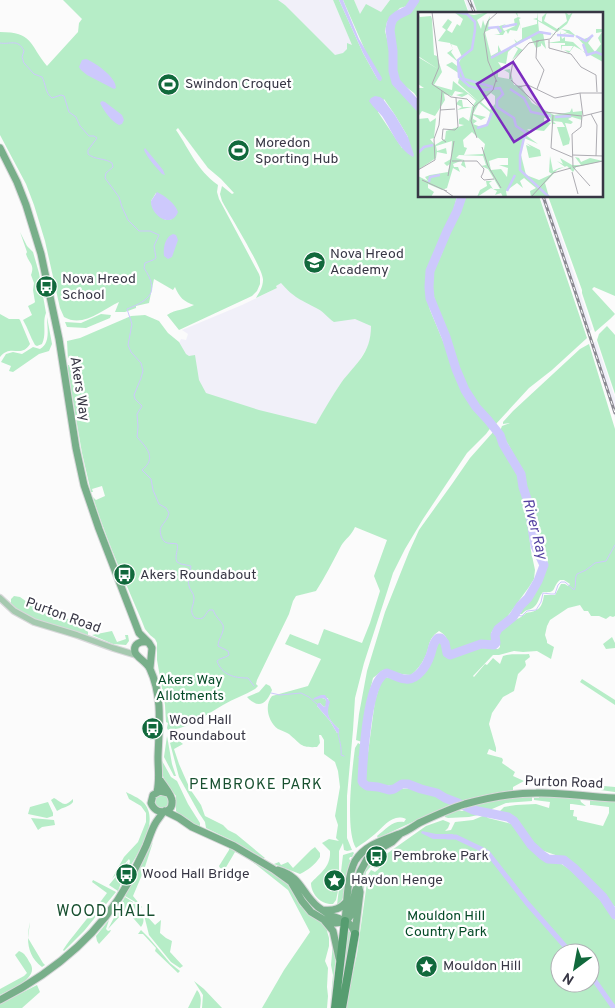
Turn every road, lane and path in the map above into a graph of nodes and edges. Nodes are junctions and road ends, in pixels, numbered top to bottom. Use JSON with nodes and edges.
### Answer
{"nodes":[{"id":1,"x":0,"y":148,"type":"edge"},
{"id":2,"x":0,"y":598,"type":"edge"},
{"id":3,"x":139,"y":633,"type":"junction"},
{"id":4,"x":146,"y":642,"type":"junction"},
{"id":5,"x":137,"y":645,"type":"junction"},
{"id":6,"x":122,"y":650,"type":"junction"},
{"id":7,"x":151,"y":654,"type":"junction"},
{"id":8,"x":139,"y":656,"type":"junction"},
{"id":9,"x":150,"y":668,"type":"junction"},
{"id":10,"x":160,"y":780,"type":"junction"},
{"id":11,"x":157,"y":792,"type":"junction"},
{"id":12,"x":168,"y":793,"type":"junction"},
{"id":13,"x":615,"y":798,"type":"edge"},
{"id":14,"x":154,"y":808,"type":"junction"},
{"id":15,"x":167,"y":810,"type":"junction"},
{"id":16,"x":155,"y":824,"type":"junction"},
{"id":17,"x":400,"y":834,"type":"junction"},
{"id":18,"x":273,"y":869,"type":"junction"},
{"id":19,"x":358,"y":884,"type":"junction"},
{"id":20,"x":348,"y":900,"type":"junction"},
{"id":21,"x":322,"y":910,"type":"junction"},
{"id":22,"x":322,"y":919,"type":"junction"},
{"id":23,"x":345,"y":921,"type":"junction"},
{"id":24,"x":354,"y":934,"type":"junction"},
{"id":25,"x":340,"y":963,"type":"junction"},
{"id":26,"x":0,"y":1000,"type":"edge"},
{"id":27,"x":335,"y":1008,"type":"edge"},
{"id":28,"x":342,"y":1008,"type":"edge"}],
"edges":[{"from":1,"to":3,"type":"main road","name":"Akers Way"},
{"from":2,"to":6,"type":"street","name":"Purton Road"},
{"from":3,"to":4,"type":"main road","name":"Akers Way"},
{"from":3,"to":5,"type":"main road","name":"Akers Way"},
{"from":4,"to":5,"type":"main road"},
{"from":4,"to":7,"type":"main road"},
{"from":5,"to":6,"type":"street"},
{"from":5,"to":8,"type":"main road"},
{"from":6,"to":8,"type":"street","name":"Purton Road"},
{"from":7,"to":8,"type":"main road"},
{"from":7,"to":9,"type":"main road","name":"Purton Road"},
{"from":8,"to":9,"type":"main road","name":"Purton Road"},
{"from":9,"to":10,"type":"main road","name":"Purton Road"},
{"from":10,"to":11,"type":"main road","name":"Purton Road"},
{"from":10,"to":12,"type":"main road","name":"Purton Road"},
{"from":11,"to":12,"type":"main road"},
{"from":11,"to":14,"type":"main road"},
{"from":12,"to":15,"type":"main road"},
{"from":13,"to":17,"type":"main road","name":"Purton Road"},
{"from":14,"to":15,"type":"main road"},
{"from":14,"to":16,"type":"main road"},
{"from":15,"to":16,"type":"main road"},
{"from":15,"to":18,"type":"main road"},
{"from":16,"to":26,"type":"main road"},
{"from":17,"to":19,"type":"main road","name":"Purton Road"},
{"from":17,"to":20,"type":"main road","name":"Purton Road"},
{"from":18,"to":21,"type":"main road"},
{"from":18,"to":22,"type":"main road"},
{"from":19,"to":23,"type":"main road","name":"Purton Road"},
{"from":19,"to":24,"type":"main road","name":"Purton Road"},
{"from":20,"to":21,"type":"main road"},
{"from":20,"to":23,"type":"main road","name":"Purton Road"},
{"from":21,"to":23,"type":"main road"},
{"from":22,"to":23,"type":"main road"},
{"from":22,"to":25,"type":"main road"},
{"from":23,"to":24,"type":"main road"},
{"from":23,"to":25,"type":"main road"},
{"from":24,"to":28,"type":"main road"},
{"from":25,"to":27,"type":"main road"}]}
